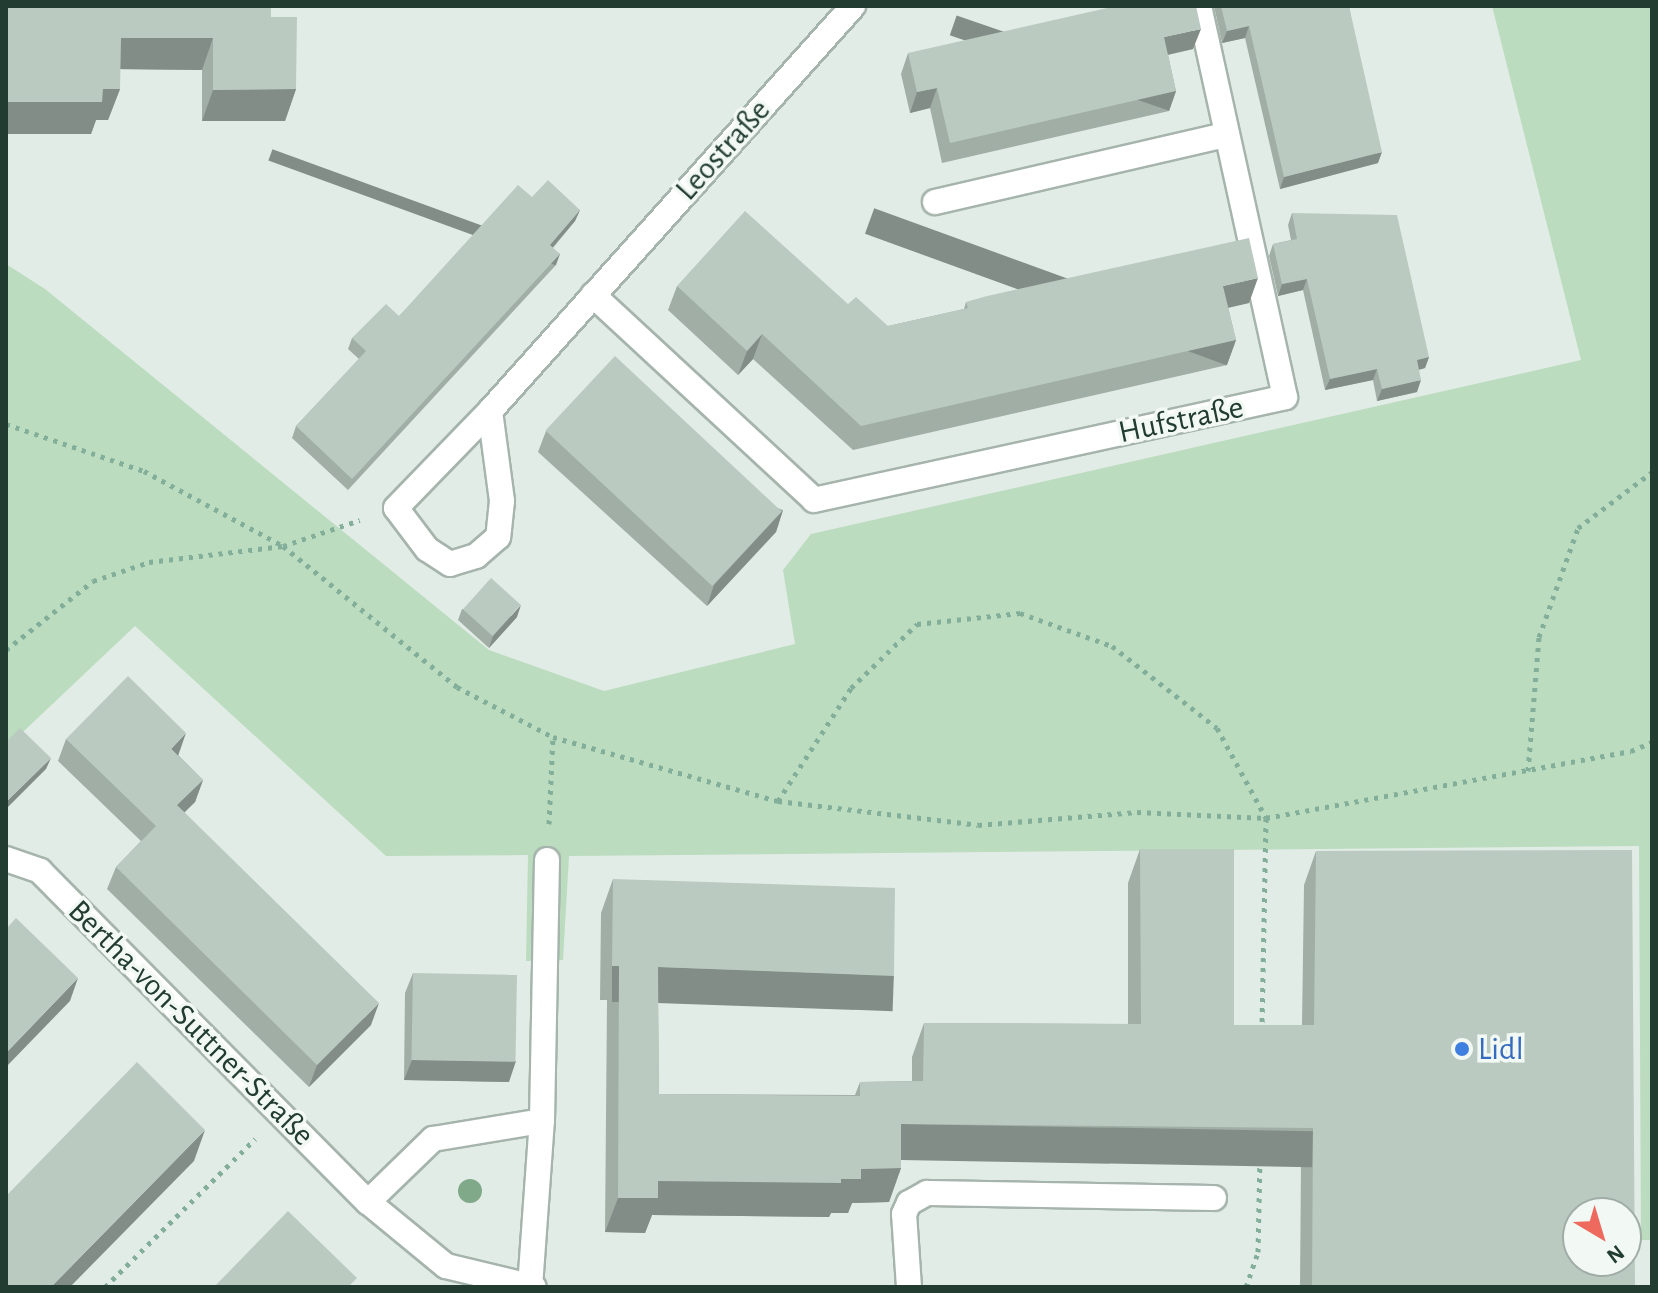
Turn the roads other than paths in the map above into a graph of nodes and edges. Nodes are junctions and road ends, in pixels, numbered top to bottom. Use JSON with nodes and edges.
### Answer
{"nodes":[{"id":1,"x":853,"y":6,"type":"edge"},
{"id":2,"x":1199,"y":6,"type":"edge"},
{"id":3,"x":1226,"y":135,"type":"junction"},
{"id":4,"x":935,"y":202,"type":"dead end"},
{"id":5,"x":593,"y":295,"type":"junction"},
{"id":6,"x":490,"y":411,"type":"junction"},
{"id":7,"x":6,"y":859,"type":"edge"},
{"id":8,"x":547,"y":860,"type":"road end"},
{"id":9,"x":542,"y":1121,"type":"junction"},
{"id":10,"x":1214,"y":1198,"type":"dead end"},
{"id":11,"x":368,"y":1202,"type":"junction"},
{"id":12,"x":532,"y":1287,"type":"edge"},
{"id":13,"x":909,"y":1287,"type":"edge"}],
"edges":[{"from":1,"to":5,"type":"street","name":"Leostraße"},
{"from":2,"to":3,"type":"street","name":"Hufstraße"},
{"from":3,"to":4,"type":"street"},
{"from":3,"to":5,"type":"street","name":"Hufstraße"},
{"from":5,"to":6,"type":"street","name":"Leostraße"},
{"from":6,"to":6,"type":"street","name":"Leostraße"},
{"from":7,"to":11,"type":"street","name":"Bertha-von-Suttner-Straße"},
{"from":8,"to":9,"type":"street","name":"Bertha-von-Suttner-Straße"},
{"from":9,"to":11,"type":"street"},
{"from":9,"to":12,"type":"street","name":"Bertha-von-Suttner-Straße"},
{"from":10,"to":13,"type":"street"},
{"from":11,"to":12,"type":"street","name":"Bertha-von-Suttner-Straße"}]}
